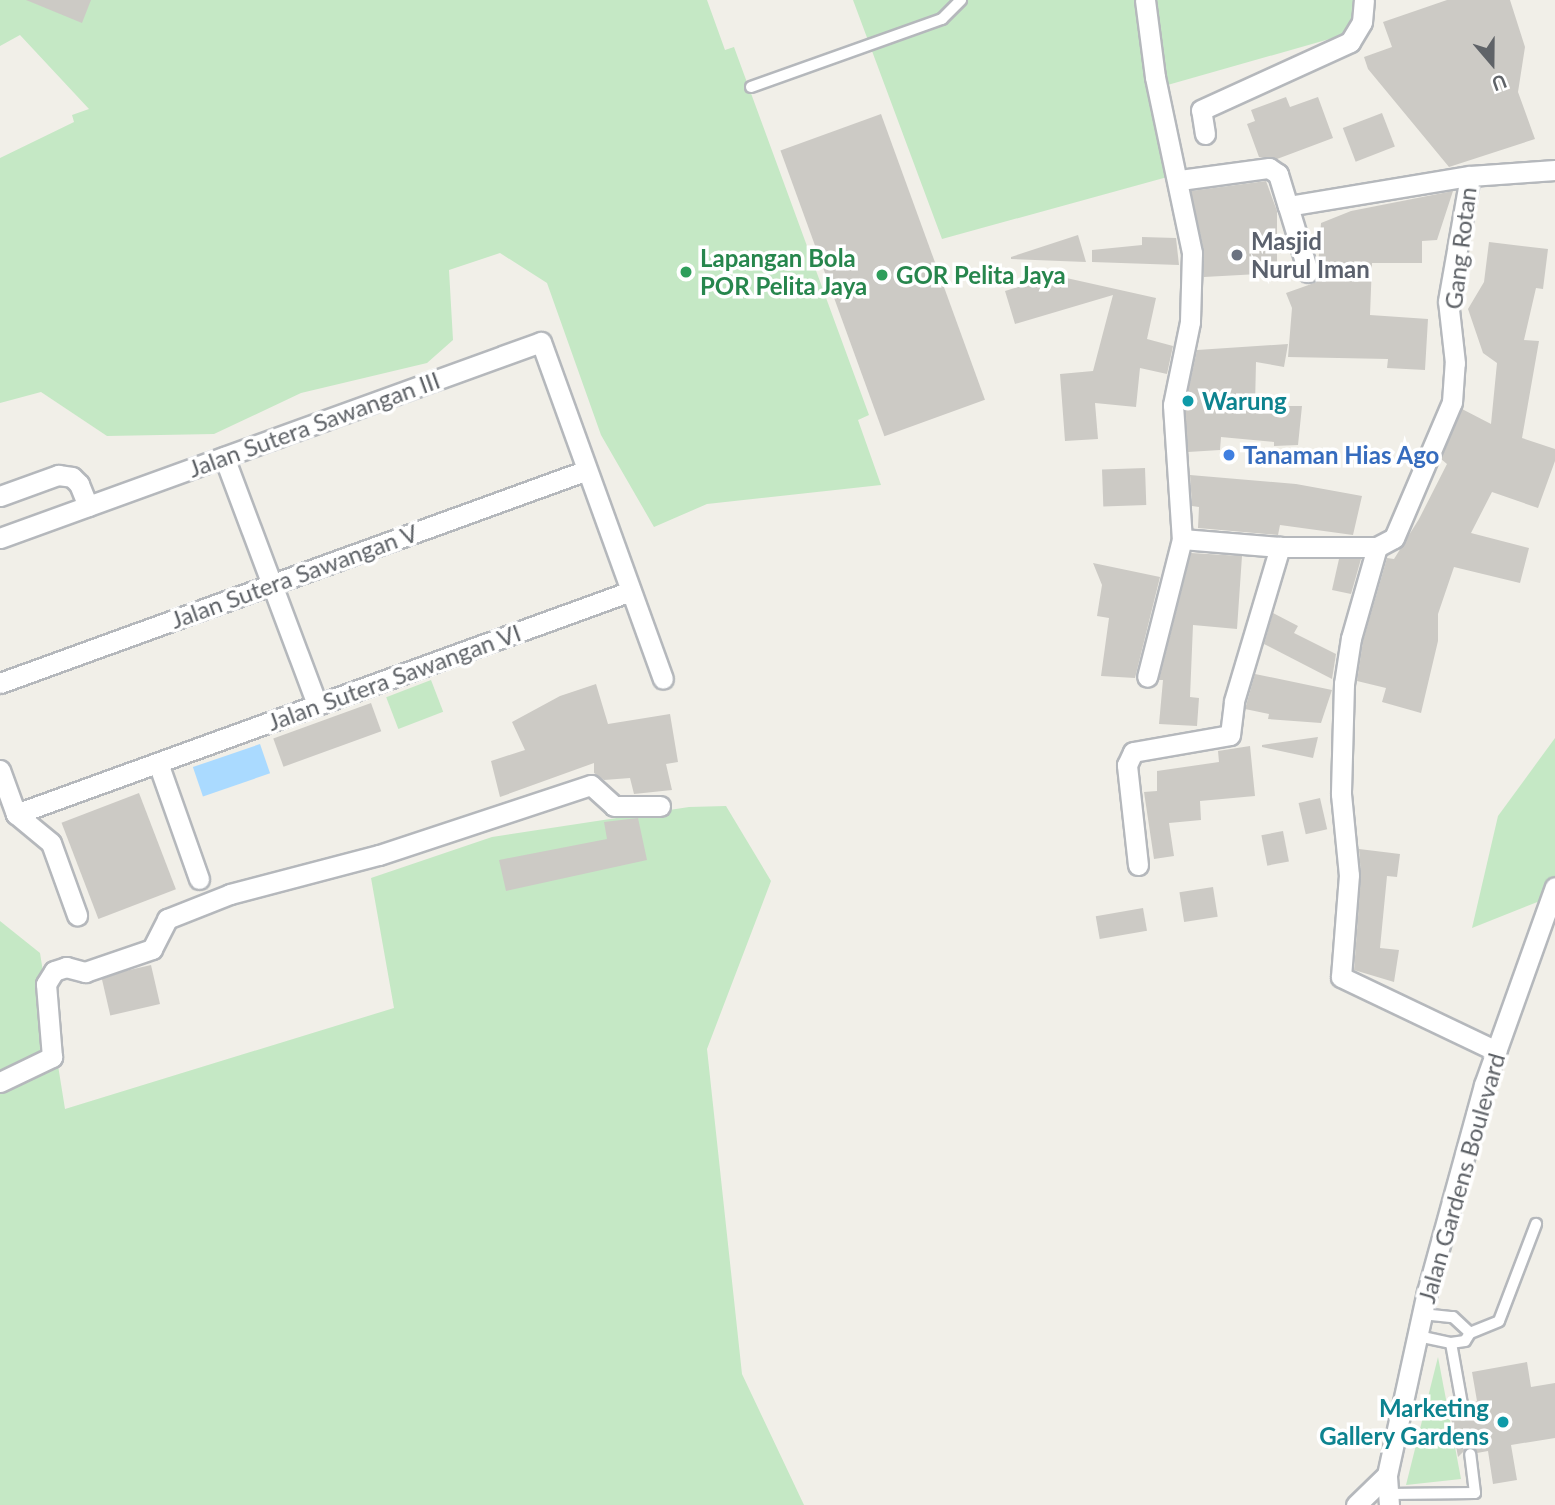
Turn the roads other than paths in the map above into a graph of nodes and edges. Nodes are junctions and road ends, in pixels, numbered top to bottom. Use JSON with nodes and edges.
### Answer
{"nodes":[{"id":1,"x":961,"y":0,"type":"edge"},
{"id":2,"x":1145,"y":0,"type":"edge"},
{"id":3,"x":1364,"y":0,"type":"edge"},
{"id":4,"x":751,"y":88,"type":"dead end"},
{"id":5,"x":1205,"y":134,"type":"dead end"},
{"id":6,"x":1555,"y":170,"type":"edge"},
{"id":7,"x":1470,"y":176,"type":"junction"},
{"id":8,"x":1180,"y":180,"type":"junction"},
{"id":9,"x":1288,"y":206,"type":"junction"},
{"id":10,"x":1308,"y":272,"type":"dead end"},
{"id":11,"x":224,"y":457,"type":"junction"},
{"id":12,"x":587,"y":470,"type":"junction"},
{"id":13,"x":0,"y":496,"type":"edge"},
{"id":14,"x":88,"y":506,"type":"junction"},
{"id":15,"x":0,"y":538,"type":"edge"},
{"id":16,"x":1182,"y":539,"type":"junction"},
{"id":17,"x":1280,"y":547,"type":"junction"},
{"id":18,"x":1377,"y":547,"type":"junction"},
{"id":19,"x":272,"y":584,"type":"junction"},
{"id":20,"x":631,"y":591,"type":"junction"},
{"id":21,"x":1147,"y":677,"type":"dead end"},
{"id":22,"x":663,"y":679,"type":"dead end"},
{"id":23,"x":0,"y":683,"type":"edge"},
{"id":24,"x":317,"y":705,"type":"junction"},
{"id":25,"x":158,"y":762,"type":"junction"},
{"id":26,"x":0,"y":771,"type":"edge"},
{"id":27,"x":660,"y":806,"type":"dead end"},
{"id":28,"x":16,"y":814,"type":"junction"},
{"id":29,"x":1138,"y":865,"type":"dead end"},
{"id":30,"x":199,"y":879,"type":"dead end"},
{"id":31,"x":1555,"y":887,"type":"edge"},
{"id":32,"x":77,"y":915,"type":"dead end"},
{"id":33,"x":1496,"y":1051,"type":"junction"},
{"id":34,"x":0,"y":1082,"type":"edge"},
{"id":35,"x":1536,"y":1224,"type":"dead end"},
{"id":36,"x":1422,"y":1314,"type":"junction"},
{"id":37,"x":1470,"y":1333,"type":"junction"},
{"id":38,"x":1418,"y":1336,"type":"junction"},
{"id":39,"x":1451,"y":1343,"type":"junction"},
{"id":40,"x":1462,"y":1404,"type":"dead end"},
{"id":41,"x":1470,"y":1454,"type":"dead end"},
{"id":42,"x":1387,"y":1475,"type":"junction"},
{"id":43,"x":1373,"y":1502,"type":"edge"}],
"edges":[{"from":1,"to":4,"type":"lane"},
{"from":2,"to":8,"type":"street"},
{"from":3,"to":5,"type":"street"},
{"from":6,"to":7,"type":"street"},
{"from":7,"to":9,"type":"street","name":"Gang Rotan"},
{"from":7,"to":18,"type":"street","name":"Gang Rotan"},
{"from":8,"to":9,"type":"street"},
{"from":8,"to":16,"type":"street"},
{"from":9,"to":10,"type":"street"},
{"from":11,"to":12,"type":"street","name":"Jalan Sutera Sawangan III"},
{"from":11,"to":14,"type":"street","name":"Jalan Sutera Sawangan III"},
{"from":11,"to":19,"type":"street"},
{"from":12,"to":19,"type":"street","name":"Jalan Sutera Sawangan V"},
{"from":12,"to":20,"type":"street"},
{"from":13,"to":14,"type":"street"},
{"from":14,"to":15,"type":"street","name":"Jalan Sutera Sawangan III"},
{"from":16,"to":17,"type":"street"},
{"from":16,"to":21,"type":"street"},
{"from":17,"to":18,"type":"street"},
{"from":17,"to":29,"type":"street"},
{"from":18,"to":33,"type":"street"},
{"from":19,"to":23,"type":"street","name":"Jalan Sutera Sawangan V"},
{"from":19,"to":24,"type":"street"},
{"from":20,"to":22,"type":"street"},
{"from":20,"to":24,"type":"street","name":"Jalan Sutera Sawangan VI"},
{"from":24,"to":25,"type":"street","name":"Jalan Sutera Sawangan VI"},
{"from":25,"to":28,"type":"street","name":"Jalan Sutera Sawangan VI"},
{"from":25,"to":30,"type":"street"},
{"from":26,"to":28,"type":"street"},
{"from":27,"to":34,"type":"street"},
{"from":28,"to":32,"type":"street"},
{"from":31,"to":33,"type":"street","name":"Jalan Gardens Boulevard"},
{"from":33,"to":36,"type":"street","name":"Jalan Gardens Boulevard"},
{"from":35,"to":37,"type":"lane"},
{"from":36,"to":37,"type":"lane"},
{"from":36,"to":38,"type":"street","name":"Jalan Gardens Boulevard"},
{"from":37,"to":39,"type":"lane"},
{"from":38,"to":39,"type":"lane"},
{"from":38,"to":42,"type":"street","name":"Jalan Gardens Boulevard"},
{"from":39,"to":40,"type":"lane"},
{"from":41,"to":43,"type":"lane"},
{"from":42,"to":43,"type":"street","name":"Jalan Gardens Boulevard"},
{"from":42,"to":43,"type":"street"}]}
